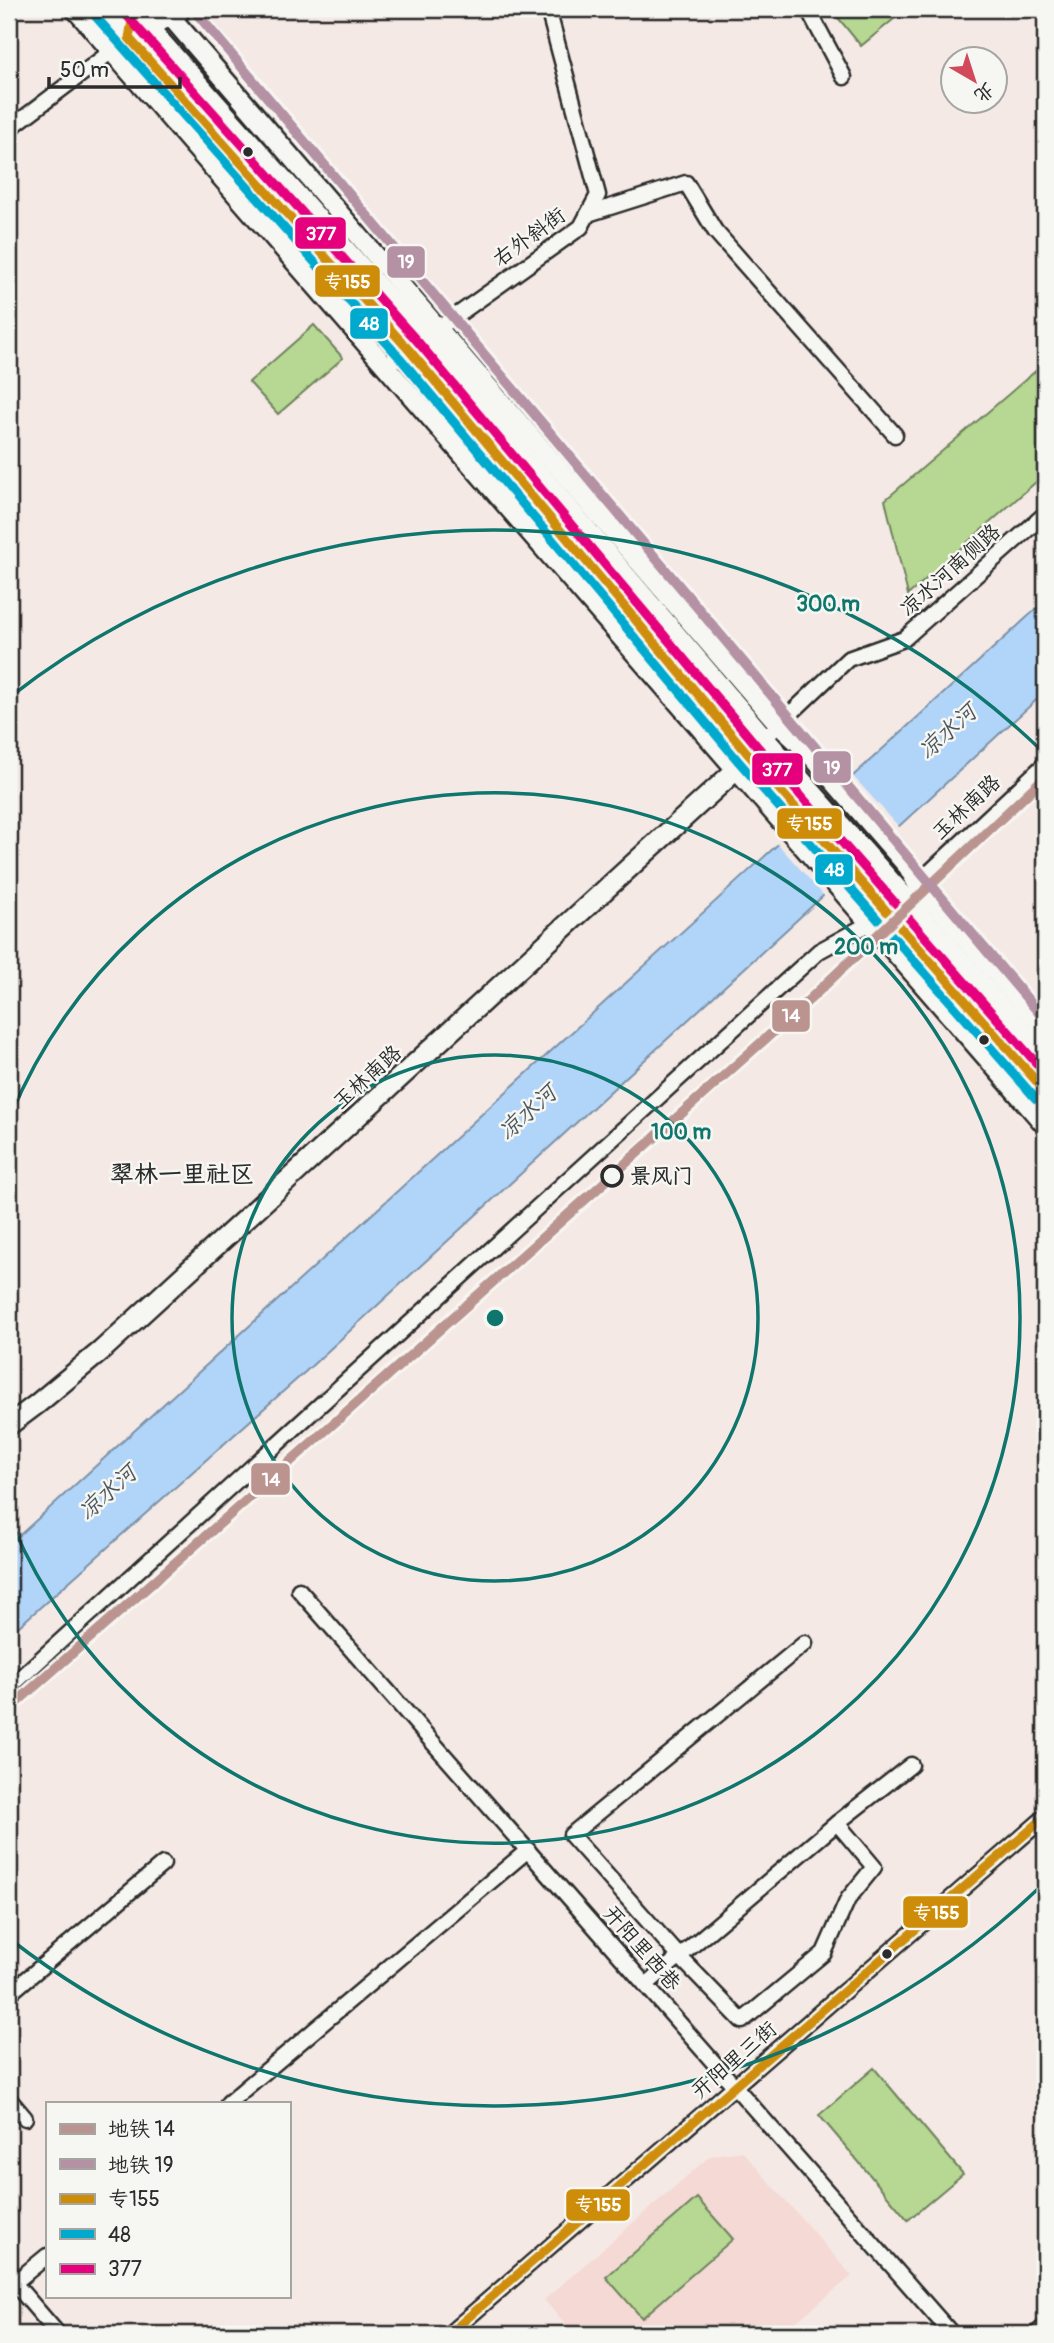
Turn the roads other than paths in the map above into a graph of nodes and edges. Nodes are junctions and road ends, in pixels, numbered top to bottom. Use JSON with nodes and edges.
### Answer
{"nodes":[{"id":1,"x":75,"y":9,"type":"edge"},
{"id":2,"x":105,"y":9,"type":"edge"},
{"id":3,"x":133,"y":9,"type":"edge"},
{"id":4,"x":548,"y":9,"type":"edge"},
{"id":5,"x":808,"y":9,"type":"edge"},
{"id":6,"x":173,"y":11,"type":"edge"},
{"id":7,"x":145,"y":26,"type":"junction"},
{"id":8,"x":129,"y":38,"type":"junction"},
{"id":9,"x":112,"y":50,"type":"junction"},
{"id":10,"x":844,"y":77,"type":"dead end"},
{"id":11,"x":9,"y":129,"type":"edge"},
{"id":12,"x":329,"y":201,"type":"junction"},
{"id":13,"x":588,"y":214,"type":"junction"},
{"id":14,"x":357,"y":264,"type":"junction"},
{"id":15,"x":424,"y":339,"type":"junction"},
{"id":16,"x":385,"y":366,"type":"junction"},
{"id":17,"x":895,"y":435,"type":"dead end"},
{"id":18,"x":1045,"y":514,"type":"edge"},
{"id":19,"x":778,"y":724,"type":"junction"},
{"id":20,"x":764,"y":738,"type":"junction"},
{"id":21,"x":742,"y":762,"type":"junction"},
{"id":22,"x":1045,"y":764,"type":"edge"},
{"id":23,"x":768,"y":790,"type":"junction"},
{"id":24,"x":917,"y":884,"type":"junction"},
{"id":25,"x":865,"y":917,"type":"junction"},
{"id":26,"x":1045,"y":1029,"type":"edge"},
{"id":27,"x":1045,"y":1056,"type":"edge"},
{"id":28,"x":1045,"y":1091,"type":"edge"},
{"id":29,"x":1045,"y":1125,"type":"edge"},
{"id":30,"x":9,"y":1425,"type":"edge"},
{"id":31,"x":299,"y":1590,"type":"dead end"},
{"id":32,"x":805,"y":1643,"type":"dead end"},
{"id":33,"x":9,"y":1688,"type":"edge"},
{"id":34,"x":911,"y":1765,"type":"dead end"},
{"id":35,"x":1045,"y":1817,"type":"edge"},
{"id":36,"x":837,"y":1823,"type":"junction"},
{"id":37,"x":528,"y":1850,"type":"junction"},
{"id":38,"x":163,"y":1864,"type":"dead end"},
{"id":39,"x":679,"y":1956,"type":"junction"},
{"id":40,"x":646,"y":1985,"type":"junction"},
{"id":41,"x":9,"y":1994,"type":"edge"},
{"id":42,"x":735,"y":2087,"type":"junction"},
{"id":43,"x":9,"y":2099,"type":"edge"},
{"id":44,"x":229,"y":2102,"type":"edge"},
{"id":45,"x":25,"y":2118,"type":"dead end"},
{"id":46,"x":46,"y":2257,"type":"edge"},
{"id":47,"x":11,"y":2280,"type":"edge"},
{"id":48,"x":1045,"y":2326,"type":"edge"},
{"id":49,"x":58,"y":2334,"type":"edge"},
{"id":50,"x":450,"y":2334,"type":"edge"},
{"id":51,"x":952,"y":2334,"type":"edge"},
{"id":52,"x":1036,"y":2334,"type":"edge"}],
"edges":[{"from":1,"to":9,"type":"street"},
{"from":2,"to":8,"type":"main road"},
{"from":3,"to":7,"type":"main road"},
{"from":3,"to":8,"type":"main road"},
{"from":4,"to":13,"type":"street","name":"右外斜街"},
{"from":5,"to":10,"type":"street"},
{"from":6,"to":7,"type":"main road"},
{"from":6,"to":12,"type":"street"},
{"from":7,"to":8,"type":"main road"},
{"from":7,"to":14,"type":"main road"},
{"from":8,"to":9,"type":"street"},
{"from":8,"to":15,"type":"main road"},
{"from":9,"to":11,"type":"street"},
{"from":9,"to":16,"type":"street"},
{"from":12,"to":14,"type":"street"},
{"from":12,"to":15,"type":"street"},
{"from":13,"to":15,"type":"street","name":"右外斜街"},
{"from":13,"to":17,"type":"street"},
{"from":14,"to":15,"type":"main road"},
{"from":15,"to":16,"type":"street","name":"右外斜街"},
{"from":15,"to":19,"type":"street"},
{"from":15,"to":20,"type":"main road"},
{"from":15,"to":21,"type":"main road"},
{"from":16,"to":21,"type":"street"},
{"from":18,"to":19,"type":"street","name":"凉水河南侧路"},
{"from":19,"to":20,"type":"street","name":"凉水河南侧路"},
{"from":19,"to":24,"type":"street"},
{"from":20,"to":21,"type":"street","name":"凉水河南侧路"},
{"from":20,"to":27,"type":"main road"},
{"from":21,"to":23,"type":"main road"},
{"from":21,"to":30,"type":"main road","name":"玉林南路"},
{"from":22,"to":24,"type":"street","name":"玉林南路"},
{"from":23,"to":25,"type":"street"},
{"from":23,"to":28,"type":"main road"},
{"from":24,"to":26,"type":"street"},
{"from":25,"to":29,"type":"street"},
{"from":25,"to":33,"type":"street"},
{"from":31,"to":37,"type":"street","name":"开阳里西巷"},
{"from":32,"to":39,"type":"street"},
{"from":34,"to":36,"type":"street"},
{"from":35,"to":42,"type":"street","name":"开阳里三街"},
{"from":36,"to":39,"type":"street"},
{"from":36,"to":39,"type":"street"},
{"from":37,"to":40,"type":"street","name":"开阳里西巷"},
{"from":37,"to":44,"type":"street"},
{"from":38,"to":41,"type":"street"},
{"from":39,"to":40,"type":"street"},
{"from":40,"to":42,"type":"street","name":"开阳里西巷"},
{"from":42,"to":50,"type":"street","name":"开阳里三街"},
{"from":42,"to":51,"type":"street","name":"开阳里西巷"},
{"from":43,"to":45,"type":"street"},
{"from":46,"to":47,"type":"street"},
{"from":47,"to":49,"type":"street"},
{"from":48,"to":52,"type":"street"}]}
